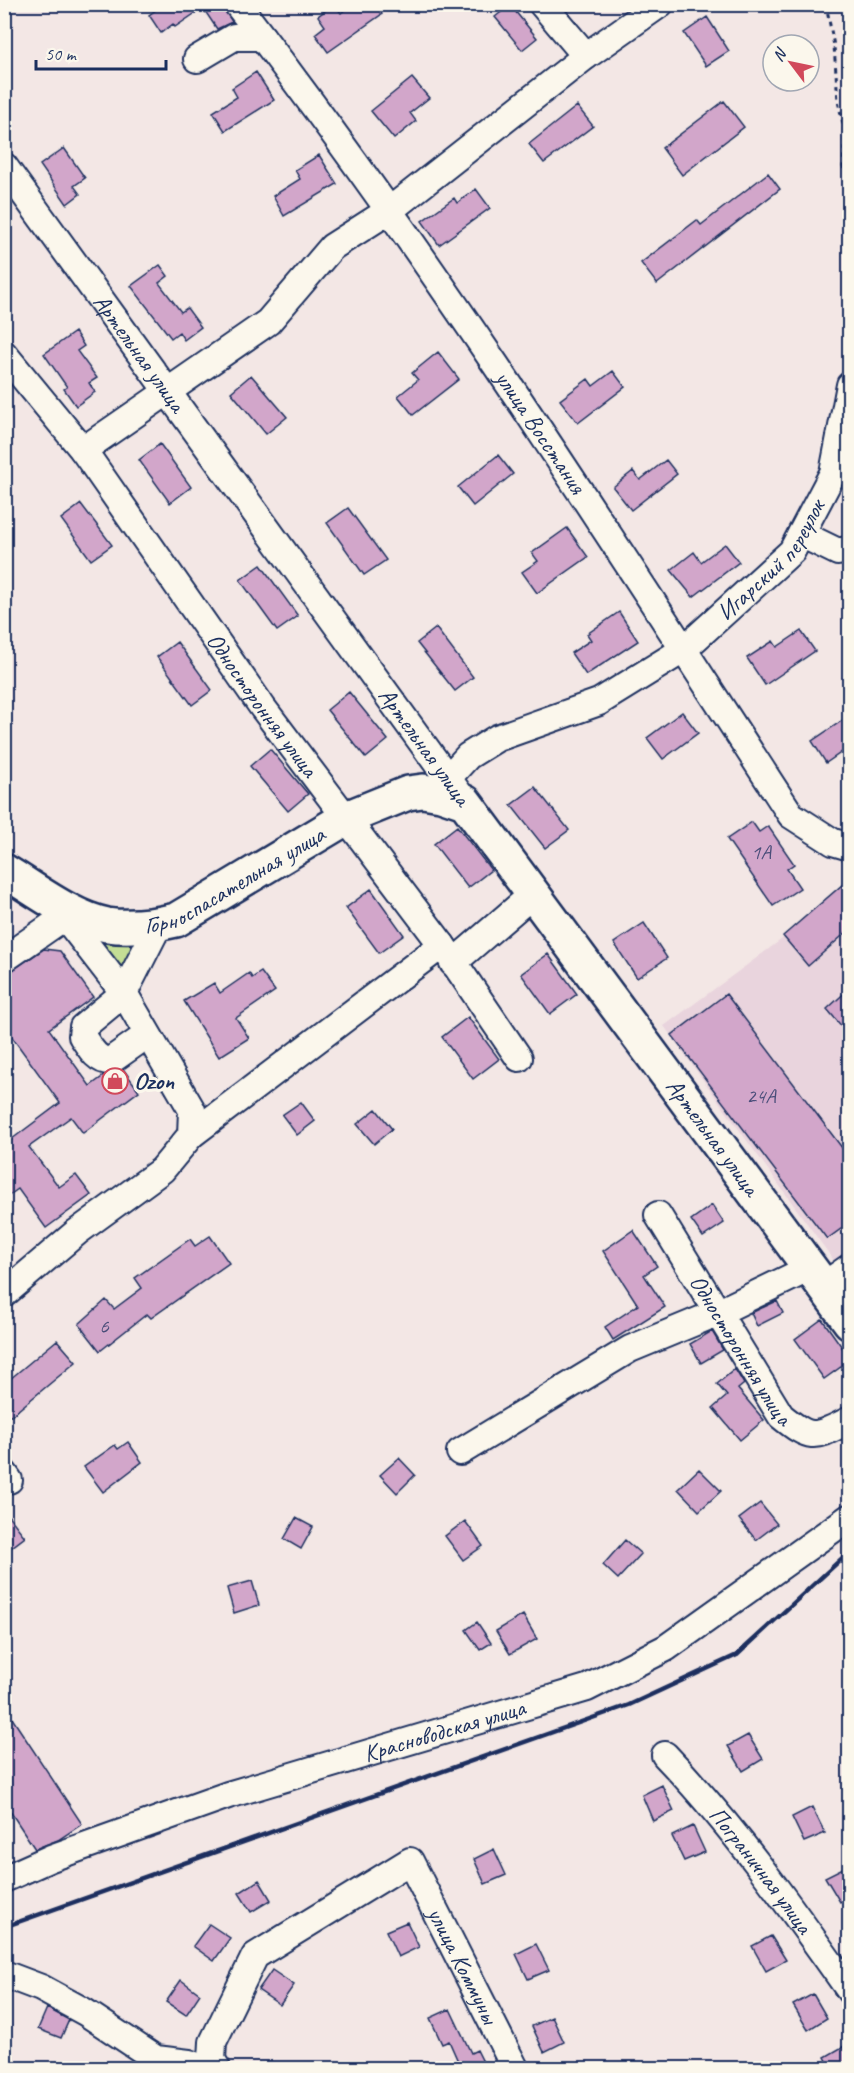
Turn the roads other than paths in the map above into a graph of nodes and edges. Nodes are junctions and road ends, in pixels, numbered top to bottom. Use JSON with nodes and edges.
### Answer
{"nodes":[{"id":1,"x":237,"y":4,"type":"edge"},
{"id":2,"x":542,"y":4,"type":"edge"},
{"id":3,"x":660,"y":4,"type":"edge"},
{"id":4,"x":262,"y":37,"type":"junction"},
{"id":5,"x":586,"y":56,"type":"junction"},
{"id":6,"x":196,"y":59,"type":"dead end"},
{"id":7,"x":4,"y":166,"type":"edge"},
{"id":8,"x":390,"y":210,"type":"junction"},
{"id":9,"x":4,"y":354,"type":"edge"},
{"id":10,"x":849,"y":385,"type":"edge"},
{"id":11,"x":167,"y":390,"type":"junction"},
{"id":12,"x":83,"y":450,"type":"junction"},
{"id":13,"x":801,"y":534,"type":"junction"},
{"id":14,"x":849,"y":549,"type":"edge"},
{"id":15,"x":683,"y":650,"type":"junction"},
{"id":16,"x":457,"y":790,"type":"junction"},
{"id":17,"x":346,"y":818,"type":"junction"},
{"id":18,"x":849,"y":847,"type":"edge"},
{"id":19,"x":4,"y":871,"type":"edge"},
{"id":20,"x":534,"y":894,"type":"junction"},
{"id":21,"x":69,"y":914,"type":"junction"},
{"id":22,"x":159,"y":924,"type":"junction"},
{"id":23,"x":448,"y":954,"type":"junction"},
{"id":24,"x":4,"y":959,"type":"edge"},
{"id":25,"x":124,"y":993,"type":"junction"},
{"id":26,"x":147,"y":1035,"type":"junction"},
{"id":27,"x":519,"y":1058,"type":"dead end"},
{"id":28,"x":191,"y":1135,"type":"junction"},
{"id":29,"x":658,"y":1215,"type":"dead end"},
{"id":30,"x":849,"y":1267,"type":"edge"},
{"id":31,"x":817,"y":1277,"type":"junction"},
{"id":32,"x":4,"y":1294,"type":"edge"},
{"id":33,"x":717,"y":1313,"type":"junction"},
{"id":34,"x":849,"y":1322,"type":"edge"},
{"id":35,"x":849,"y":1420,"type":"edge"},
{"id":36,"x":460,"y":1452,"type":"dead end"},
{"id":37,"x":849,"y":1517,"type":"edge"},
{"id":38,"x":665,"y":1755,"type":"dead end"},
{"id":39,"x":4,"y":1879,"type":"edge"},
{"id":40,"x":4,"y":1974,"type":"edge"},
{"id":41,"x":849,"y":1991,"type":"edge"},
{"id":42,"x":205,"y":2068,"type":"edge"},
{"id":43,"x":217,"y":2068,"type":"edge"},
{"id":44,"x":515,"y":2068,"type":"edge"}],
"edges":[{"from":1,"to":4,"type":"street","name":"улица Восстания"},
{"from":2,"to":5,"type":"street"},
{"from":3,"to":5,"type":"street"},
{"from":4,"to":6,"type":"street"},
{"from":4,"to":8,"type":"street","name":"улица Восстания"},
{"from":5,"to":8,"type":"street"},
{"from":7,"to":11,"type":"street","name":"Артельная улица"},
{"from":8,"to":11,"type":"street"},
{"from":8,"to":15,"type":"street","name":"улица Восстания"},
{"from":9,"to":12,"type":"street","name":"Односторонняя улица"},
{"from":10,"to":13,"type":"street","name":"Игарский переулок"},
{"from":11,"to":12,"type":"street"},
{"from":11,"to":16,"type":"street","name":"Артельная улица"},
{"from":12,"to":17,"type":"street","name":"Односторонняя улица"},
{"from":13,"to":14,"type":"street"},
{"from":13,"to":15,"type":"street","name":"Игарский переулок"},
{"from":15,"to":16,"type":"street"},
{"from":15,"to":18,"type":"street","name":"улица Восстания"},
{"from":16,"to":17,"type":"main road","name":"Горноспасательная улица"},
{"from":16,"to":20,"type":"main road","name":"Артельная улица"},
{"from":17,"to":22,"type":"main road","name":"Горноспасательная улица"},
{"from":17,"to":23,"type":"street","name":"Односторонняя улица"},
{"from":19,"to":21,"type":"main road","name":"Горноспасательная улица"},
{"from":20,"to":23,"type":"street"},
{"from":20,"to":31,"type":"main road","name":"Артельная улица"},
{"from":21,"to":22,"type":"main road","name":"Горноспасательная улица"},
{"from":21,"to":24,"type":"street"},
{"from":21,"to":25,"type":"street"},
{"from":22,"to":25,"type":"street"},
{"from":23,"to":27,"type":"street","name":"Односторонняя улица"},
{"from":23,"to":28,"type":"street"},
{"from":25,"to":26,"type":"street"},
{"from":25,"to":26,"type":"street"},
{"from":26,"to":28,"type":"street"},
{"from":28,"to":32,"type":"street"},
{"from":29,"to":33,"type":"street","name":"Односторонняя улица"},
{"from":30,"to":31,"type":"street"},
{"from":31,"to":33,"type":"street"},
{"from":31,"to":34,"type":"main road","name":"Артельная улица"},
{"from":33,"to":35,"type":"street","name":"Односторонняя улица"},
{"from":33,"to":36,"type":"street"},
{"from":37,"to":39,"type":"street","name":"Красноводская улица"},
{"from":38,"to":41,"type":"street","name":"Пограничная улица"},
{"from":40,"to":42,"type":"street"},
{"from":43,"to":44,"type":"street","name":"улица Коммуны"}]}
